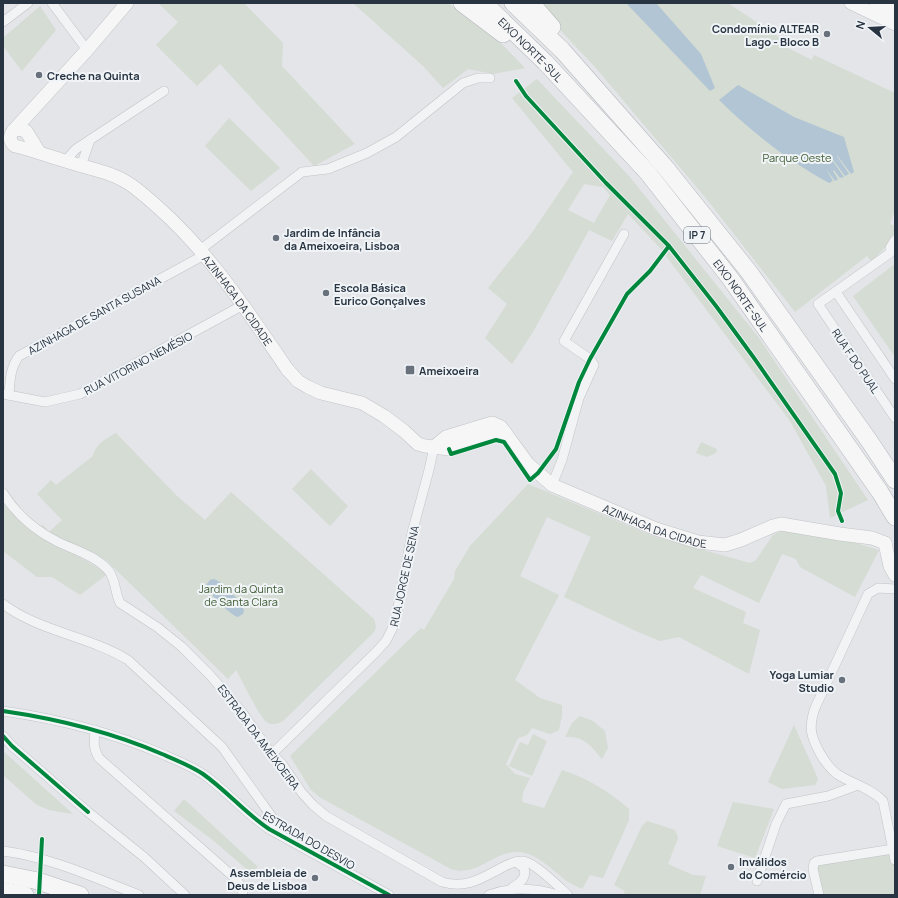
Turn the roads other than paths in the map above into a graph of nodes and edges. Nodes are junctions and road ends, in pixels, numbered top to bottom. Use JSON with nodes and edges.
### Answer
{"nodes":[{"id":1,"x":28,"y":3,"type":"edge"},
{"id":2,"x":52,"y":3,"type":"edge"},
{"id":3,"x":127,"y":3,"type":"edge"},
{"id":4,"x":462,"y":3,"type":"edge"},
{"id":5,"x":484,"y":3,"type":"edge"},
{"id":6,"x":513,"y":3,"type":"edge"},
{"id":7,"x":531,"y":3,"type":"edge"},
{"id":8,"x":851,"y":3,"type":"edge"},
{"id":9,"x":880,"y":7,"type":"edge"},
{"id":10,"x":895,"y":12,"type":"edge"},
{"id":11,"x":3,"y":22,"type":"edge"},
{"id":12,"x":895,"y":24,"type":"edge"},
{"id":13,"x":87,"y":50,"type":"junction"},
{"id":14,"x":562,"y":50,"type":"junction"},
{"id":15,"x":554,"y":71,"type":"junction"},
{"id":16,"x":490,"y":78,"type":"dead end"},
{"id":17,"x":164,"y":91,"type":"dead end"},
{"id":18,"x":15,"y":138,"type":"edge"},
{"id":19,"x":90,"y":140,"type":"junction"},
{"id":20,"x":65,"y":161,"type":"junction"},
{"id":21,"x":81,"y":166,"type":"junction"},
{"id":22,"x":624,"y":234,"type":"dead end"},
{"id":23,"x":895,"y":240,"type":"edge"},
{"id":24,"x":202,"y":252,"type":"junction"},
{"id":25,"x":893,"y":256,"type":"edge"},
{"id":26,"x":836,"y":292,"type":"junction"},
{"id":27,"x":243,"y":305,"type":"junction"},
{"id":28,"x":895,"y":379,"type":"edge"},
{"id":29,"x":6,"y":394,"type":"edge"},
{"id":30,"x":895,"y":418,"type":"edge"},
{"id":31,"x":434,"y":447,"type":"junction"},
{"id":32,"x":895,"y":480,"type":"edge"},
{"id":33,"x":552,"y":485,"type":"junction"},
{"id":34,"x":3,"y":493,"type":"edge"},
{"id":35,"x":895,"y":517,"type":"edge"},
{"id":36,"x":893,"y":567,"type":"edge"},
{"id":37,"x":895,"y":589,"type":"edge"},
{"id":38,"x":3,"y":604,"type":"edge"},
{"id":39,"x":3,"y":712,"type":"edge"},
{"id":40,"x":95,"y":730,"type":"junction"},
{"id":41,"x":3,"y":736,"type":"edge"},
{"id":42,"x":272,"y":754,"type":"junction"},
{"id":43,"x":858,"y":785,"type":"junction"},
{"id":44,"x":269,"y":829,"type":"junction"},
{"id":45,"x":893,"y":849,"type":"junction"},
{"id":46,"x":3,"y":851,"type":"edge"},
{"id":47,"x":895,"y":860,"type":"edge"},
{"id":48,"x":514,"y":862,"type":"junction"},
{"id":49,"x":3,"y":874,"type":"edge"},
{"id":50,"x":756,"y":881,"type":"dead end"},
{"id":51,"x":512,"y":888,"type":"junction"},
{"id":52,"x":3,"y":891,"type":"edge"},
{"id":53,"x":492,"y":894,"type":"edge"},
{"id":54,"x":25,"y":895,"type":"edge"},
{"id":55,"x":80,"y":895,"type":"edge"},
{"id":56,"x":139,"y":895,"type":"edge"},
{"id":57,"x":185,"y":895,"type":"edge"},
{"id":58,"x":244,"y":895,"type":"edge"},
{"id":59,"x":389,"y":895,"type":"edge"},
{"id":60,"x":558,"y":895,"type":"edge"},
{"id":61,"x":568,"y":895,"type":"edge"},
{"id":62,"x":819,"y":895,"type":"edge"}],
"edges":[{"from":1,"to":11,"type":"street"},
{"from":2,"to":13,"type":"street"},
{"from":3,"to":13,"type":"street"},
{"from":4,"to":15,"type":"highway"},
{"from":5,"to":15,"type":"highway","name":"EIXO NORTE-SUL","number":"IP 7"},
{"from":6,"to":14,"type":"highway","name":"EIXO NORTE-SUL","number":"IP 7"},
{"from":7,"to":14,"type":"highway"},
{"from":8,"to":9,"type":"street"},
{"from":9,"to":10,"type":"street"},
{"from":9,"to":12,"type":"street"},
{"from":13,"to":18,"type":"street"},
{"from":14,"to":32,"type":"highway","name":"EIXO NORTE-SUL","number":"IP 7"},
{"from":15,"to":35,"type":"highway","name":"EIXO NORTE-SUL","number":"IP 7"},
{"from":16,"to":24,"type":"street","name":"AZINHAGA DE SANTA SUSANA"},
{"from":17,"to":19,"type":"street"},
{"from":18,"to":20,"type":"street","name":"AZINHAGA DA CIDADE"},
{"from":19,"to":20,"type":"street"},
{"from":19,"to":21,"type":"street"},
{"from":20,"to":21,"type":"street","name":"AZINHAGA DA CIDADE"},
{"from":21,"to":24,"type":"street","name":"AZINHAGA DA CIDADE"},
{"from":22,"to":33,"type":"street"},
{"from":23,"to":25,"type":"street"},
{"from":24,"to":27,"type":"street","name":"AZINHAGA DA CIDADE"},
{"from":24,"to":29,"type":"street","name":"AZINHAGA DE SANTA SUSANA"},
{"from":25,"to":26,"type":"street"},
{"from":26,"to":28,"type":"street"},
{"from":26,"to":30,"type":"street","name":"RUA F DO PUAL"},
{"from":27,"to":29,"type":"street","name":"RUA VITORINO NEMÉSIO"},
{"from":27,"to":31,"type":"street","name":"AZINHAGA DA CIDADE"},
{"from":31,"to":33,"type":"street","name":"AZINHAGA DA CIDADE"},
{"from":31,"to":42,"type":"street","name":"RUA JORGE DE SENA"},
{"from":33,"to":36,"type":"street","name":"AZINHAGA DA CIDADE"},
{"from":34,"to":42,"type":"street","name":"ESTRADA DA AMEIXOEIRA"},
{"from":37,"to":43,"type":"street"},
{"from":38,"to":44,"type":"street"},
{"from":39,"to":40,"type":"street","name":"ESTRADA DO DESVIO"},
{"from":40,"to":44,"type":"street","name":"ESTRADA DO DESVIO"},
{"from":40,"to":58,"type":"street"},
{"from":41,"to":57,"type":"street"},
{"from":42,"to":48,"type":"street","name":"ESTRADA DA AMEIXOEIRA"},
{"from":43,"to":45,"type":"street"},
{"from":43,"to":50,"type":"street"},
{"from":44,"to":59,"type":"street","name":"ESTRADA DO DESVIO"},
{"from":45,"to":47,"type":"street"},
{"from":45,"to":62,"type":"street"},
{"from":46,"to":56,"type":"street"},
{"from":48,"to":51,"type":"street"},
{"from":48,"to":61,"type":"street"},
{"from":49,"to":55,"type":"highway"},
{"from":51,"to":53,"type":"street"},
{"from":51,"to":60,"type":"street"},
{"from":52,"to":54,"type":"highway"}]}
